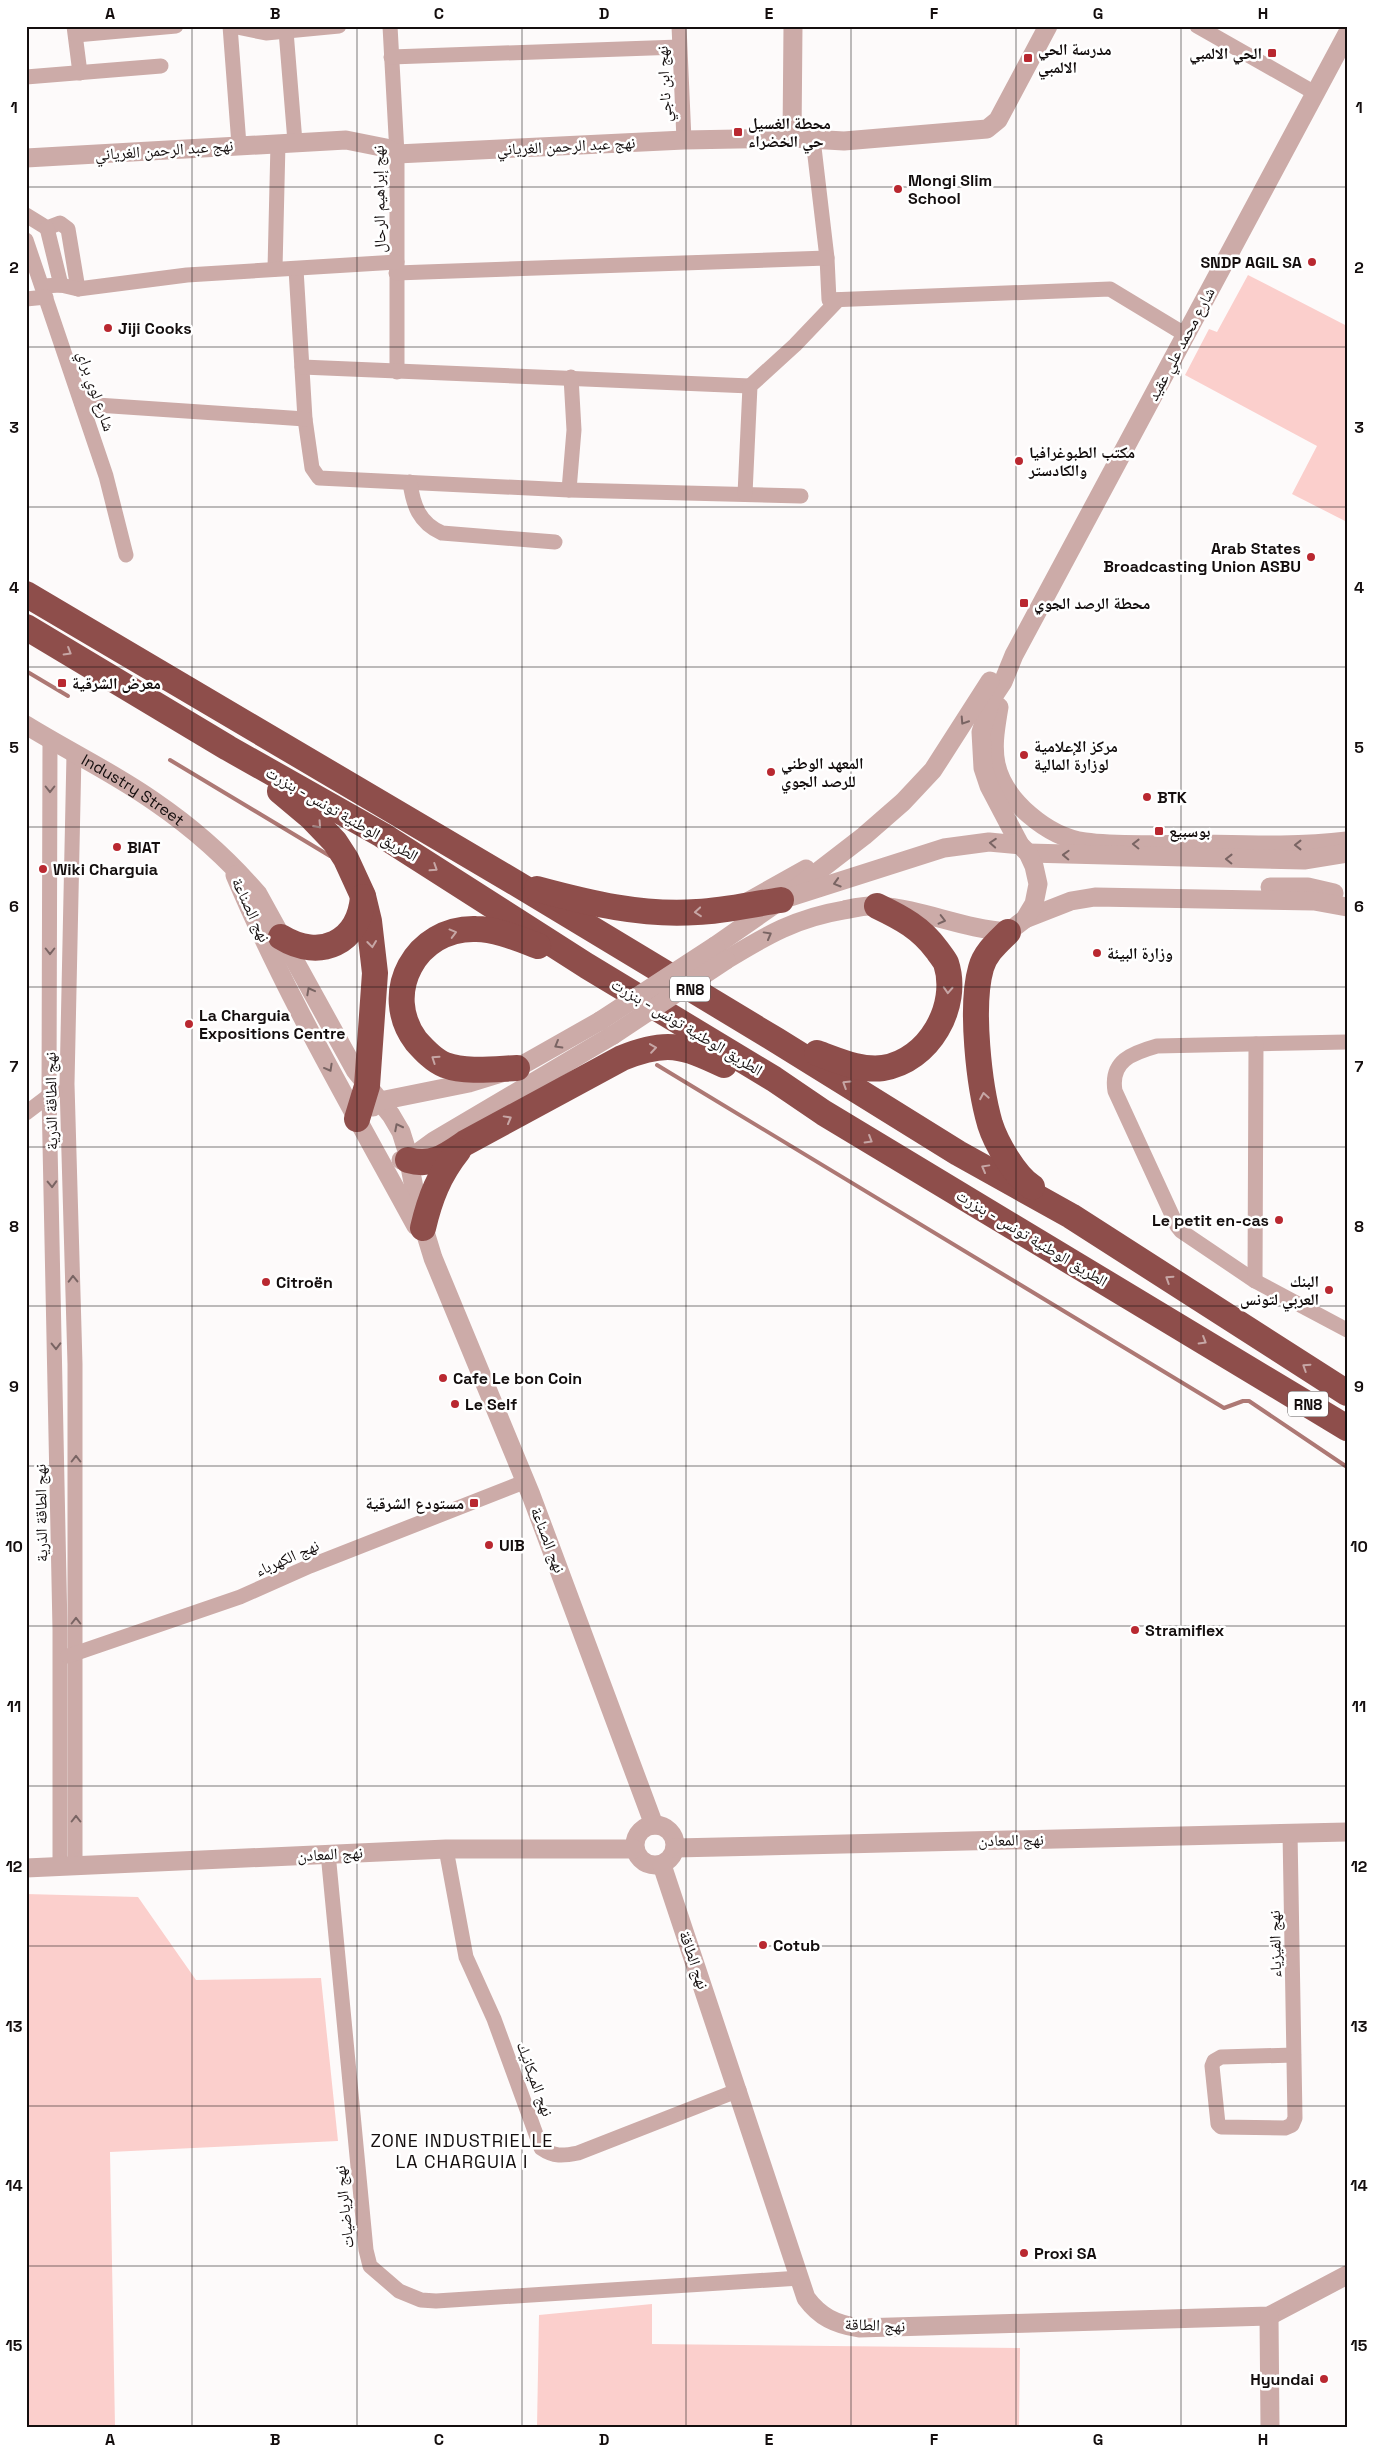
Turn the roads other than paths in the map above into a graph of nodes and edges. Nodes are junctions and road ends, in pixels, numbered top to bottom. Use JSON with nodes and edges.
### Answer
{"nodes":[{"id":1,"x":176,"y":26,"type":"edge"},
{"id":2,"x":231,"y":26,"type":"edge"},
{"id":3,"x":339,"y":26,"type":"edge"},
{"id":4,"x":390,"y":26,"type":"edge"},
{"id":5,"x":679,"y":26,"type":"edge"},
{"id":6,"x":793,"y":26,"type":"edge"},
{"id":7,"x":1048,"y":26,"type":"edge"},
{"id":8,"x":1197,"y":26,"type":"edge"},
{"id":9,"x":331,"y":27,"type":"edge"},
{"id":10,"x":149,"y":28,"type":"edge"},
{"id":11,"x":266,"y":29,"type":"edge"},
{"id":12,"x":75,"y":31,"type":"edge"},
{"id":13,"x":286,"y":31,"type":"junction"},
{"id":14,"x":1344,"y":44,"type":"edge"},
{"id":15,"x":679,"y":47,"type":"junction"},
{"id":16,"x":391,"y":57,"type":"junction"},
{"id":17,"x":161,"y":66,"type":"dead end"},
{"id":18,"x":80,"y":73,"type":"junction"},
{"id":19,"x":26,"y":77,"type":"edge"},
{"id":20,"x":1315,"y":93,"type":"junction"},
{"id":21,"x":792,"y":138,"type":"junction"},
{"id":22,"x":813,"y":139,"type":"junction"},
{"id":23,"x":684,"y":140,"type":"junction"},
{"id":24,"x":286,"y":142,"type":"junction"},
{"id":25,"x":239,"y":145,"type":"junction"},
{"id":26,"x":397,"y":154,"type":"junction"},
{"id":27,"x":26,"y":158,"type":"edge"},
{"id":28,"x":26,"y":215,"type":"edge"},
{"id":29,"x":47,"y":228,"type":"junction"},
{"id":30,"x":26,"y":240,"type":"edge"},
{"id":31,"x":827,"y":258,"type":"junction"},
{"id":32,"x":397,"y":267,"type":"junction"},
{"id":33,"x":275,"y":269,"type":"junction"},
{"id":34,"x":296,"y":269,"type":"junction"},
{"id":35,"x":61,"y":285,"type":"junction"},
{"id":36,"x":78,"y":289,"type":"junction"},
{"id":37,"x":44,"y":291,"type":"junction"},
{"id":38,"x":26,"y":299,"type":"edge"},
{"id":39,"x":838,"y":300,"type":"junction"},
{"id":40,"x":1186,"y":334,"type":"junction"},
{"id":41,"x":302,"y":367,"type":"junction"},
{"id":42,"x":397,"y":372,"type":"junction"},
{"id":43,"x":571,"y":377,"type":"junction"},
{"id":44,"x":750,"y":386,"type":"junction"},
{"id":45,"x":82,"y":404,"type":"junction"},
{"id":46,"x":306,"y":419,"type":"junction"},
{"id":47,"x":410,"y":482,"type":"junction"},
{"id":48,"x":569,"y":490,"type":"junction"},
{"id":49,"x":745,"y":494,"type":"junction"},
{"id":50,"x":801,"y":496,"type":"dead end"},
{"id":51,"x":555,"y":542,"type":"dead end"},
{"id":52,"x":126,"y":555,"type":"dead end"},
{"id":53,"x":26,"y":594,"type":"edge"},
{"id":54,"x":26,"y":627,"type":"edge"},
{"id":55,"x":1014,"y":655,"type":"junction"},
{"id":56,"x":1003,"y":682,"type":"junction"},
{"id":57,"x":26,"y":725,"type":"edge"},
{"id":58,"x":50,"y":740,"type":"junction"},
{"id":59,"x":228,"y":748,"type":"junction"},
{"id":60,"x":74,"y":754,"type":"junction"},
{"id":61,"x":864,"y":836,"type":"junction"},
{"id":62,"x":1347,"y":841,"type":"edge"},
{"id":63,"x":1024,"y":849,"type":"junction"},
{"id":64,"x":1347,"y":853,"type":"edge"},
{"id":65,"x":232,"y":867,"type":"junction"},
{"id":66,"x":514,"y":882,"type":"junction"},
{"id":67,"x":363,"y":896,"type":"junction"},
{"id":68,"x":1347,"y":897,"type":"edge"},
{"id":69,"x":781,"y":900,"type":"junction"},
{"id":70,"x":739,"y":906,"type":"junction"},
{"id":71,"x":877,"y":906,"type":"junction"},
{"id":72,"x":1052,"y":907,"type":"junction"},
{"id":73,"x":1347,"y":907,"type":"edge"},
{"id":74,"x":1017,"y":926,"type":"junction"},
{"id":75,"x":281,"y":936,"type":"junction"},
{"id":76,"x":720,"y":953,"type":"junction"},
{"id":77,"x":587,"y":966,"type":"junction"},
{"id":78,"x":776,"y":1040,"type":"junction"},
{"id":79,"x":1347,"y":1042,"type":"edge"},
{"id":80,"x":1256,"y":1044,"type":"junction"},
{"id":81,"x":517,"y":1068,"type":"junction"},
{"id":82,"x":67,"y":1084,"type":"junction"},
{"id":83,"x":374,"y":1094,"type":"junction"},
{"id":84,"x":50,"y":1095,"type":"junction"},
{"id":85,"x":26,"y":1113,"type":"edge"},
{"id":86,"x":824,"y":1113,"type":"junction"},
{"id":87,"x":361,"y":1125,"type":"junction"},
{"id":88,"x":465,"y":1143,"type":"junction"},
{"id":89,"x":376,"y":1152,"type":"junction"},
{"id":90,"x":408,"y":1160,"type":"junction"},
{"id":91,"x":1071,"y":1216,"type":"junction"},
{"id":92,"x":423,"y":1228,"type":"junction"},
{"id":93,"x":433,"y":1258,"type":"junction"},
{"id":94,"x":1256,"y":1281,"type":"junction"},
{"id":95,"x":1347,"y":1330,"type":"edge"},
{"id":96,"x":1347,"y":1394,"type":"edge"},
{"id":97,"x":1347,"y":1428,"type":"edge"},
{"id":98,"x":524,"y":1482,"type":"junction"},
{"id":99,"x":77,"y":1654,"type":"junction"},
{"id":100,"x":61,"y":1658,"type":"junction"},
{"id":101,"x":654,"y":1825,"type":"junction"},
{"id":102,"x":1290,"y":1832,"type":"junction"},
{"id":103,"x":1347,"y":1832,"type":"edge"},
{"id":104,"x":675,"y":1848,"type":"junction"},
{"id":105,"x":446,"y":1849,"type":"junction"},
{"id":106,"x":634,"y":1849,"type":"junction"},
{"id":107,"x":328,"y":1853,"type":"junction"},
{"id":108,"x":662,"y":1864,"type":"junction"},
{"id":109,"x":68,"y":1867,"type":"junction"},
{"id":110,"x":26,"y":1868,"type":"edge"},
{"id":111,"x":1294,"y":2055,"type":"junction"},
{"id":112,"x":738,"y":2090,"type":"junction"},
{"id":113,"x":1347,"y":2275,"type":"edge"},
{"id":114,"x":800,"y":2278,"type":"junction"},
{"id":115,"x":1269,"y":2316,"type":"junction"},
{"id":116,"x":1270,"y":2427,"type":"edge"}],
"edges":[{"from":1,"to":10,"type":"street"},
{"from":2,"to":11,"type":"street"},
{"from":2,"to":25,"type":"street"},
{"from":3,"to":9,"type":"street"},
{"from":4,"to":16,"type":"street","name":"نهج إبراهيم الرحال"},
{"from":5,"to":15,"type":"street","name":"نهج ابن ناجي"},
{"from":6,"to":21,"type":"street"},
{"from":7,"to":22,"type":"street","name":"نهج عبد الرحمن الغرياني"},
{"from":8,"to":20,"type":"street"},
{"from":9,"to":13,"type":"street"},
{"from":10,"to":12,"type":"street"},
{"from":11,"to":13,"type":"street"},
{"from":12,"to":18,"type":"street"},
{"from":13,"to":24,"type":"street"},
{"from":14,"to":20,"type":"street","name":"شارع محمد علي عقيد"},
{"from":15,"to":16,"type":"street"},
{"from":15,"to":23,"type":"street","name":"نهج ابن ناجي"},
{"from":16,"to":26,"type":"street","name":"نهج إبراهيم الرحال"},
{"from":17,"to":18,"type":"street"},
{"from":18,"to":19,"type":"street"},
{"from":20,"to":40,"type":"street","name":"شارع محمد علي عقيد"},
{"from":21,"to":22,"type":"street","name":"نهج عبد الرحمن الغرياني"},
{"from":21,"to":23,"type":"street","name":"نهج عبد الرحمن الغرياني"},
{"from":22,"to":31,"type":"street"},
{"from":23,"to":26,"type":"street","name":"نهج عبد الرحمن الغرياني"},
{"from":24,"to":25,"type":"street","name":"نهج عبد الرحمن الغرياني"},
{"from":24,"to":26,"type":"street","name":"نهج عبد الرحمن الغرياني"},
{"from":24,"to":33,"type":"street"},
{"from":25,"to":27,"type":"street","name":"نهج عبد الرحمن الغرياني"},
{"from":26,"to":32,"type":"street","name":"نهج إبراهيم الرحال"},
{"from":28,"to":29,"type":"street"},
{"from":29,"to":35,"type":"street"},
{"from":29,"to":36,"type":"street"},
{"from":30,"to":37,"type":"street","name":"شارع لوي براي"},
{"from":31,"to":32,"type":"street"},
{"from":31,"to":39,"type":"street"},
{"from":32,"to":34,"type":"street"},
{"from":32,"to":42,"type":"street","name":"نهج إبراهيم الرحال"},
{"from":33,"to":34,"type":"street"},
{"from":33,"to":36,"type":"street"},
{"from":34,"to":41,"type":"street"},
{"from":35,"to":36,"type":"street"},
{"from":35,"to":37,"type":"street"},
{"from":37,"to":38,"type":"street"},
{"from":37,"to":45,"type":"street","name":"شارع لوي براي"},
{"from":39,"to":40,"type":"street"},
{"from":39,"to":44,"type":"street"},
{"from":40,"to":55,"type":"street","name":"شارع محمد علي عقيد"},
{"from":41,"to":42,"type":"street"},
{"from":41,"to":46,"type":"street"},
{"from":42,"to":43,"type":"street"},
{"from":43,"to":44,"type":"street"},
{"from":43,"to":48,"type":"street"},
{"from":44,"to":49,"type":"street"},
{"from":45,"to":46,"type":"street"},
{"from":45,"to":52,"type":"street","name":"شارع لوي براي"},
{"from":46,"to":47,"type":"street"},
{"from":47,"to":48,"type":"street"},
{"from":47,"to":51,"type":"street"},
{"from":48,"to":49,"type":"street"},
{"from":49,"to":50,"type":"street"},
{"from":53,"to":66,"type":"highway","name":"الطريق الوطنية تونس - بنزرت","number":"RN8"},
{"from":54,"to":59,"type":"highway","name":"الطريق الوطنية تونس - بنزرت","number":"RN8","one_way":true},
{"from":55,"to":56,"type":"street"},
{"from":55,"to":61,"type":"street","one_way":true},
{"from":62,"to":56,"type":"street","one_way":true},
{"from":56,"to":63,"type":"street"},
{"from":57,"to":58,"type":"street","name":"Industry Street"},
{"from":58,"to":60,"type":"street","name":"Industry Street"},
{"from":58,"to":84,"type":"street","name":"نهج الطاقة الذرية","one_way":true},
{"from":59,"to":67,"type":"highway","one_way":true},
{"from":59,"to":77,"type":"highway","name":"الطريق الوطنية تونس - بنزرت","number":"RN8","one_way":true},
{"from":60,"to":65,"type":"street","name":"Industry Street"},
{"from":60,"to":82,"type":"street","name":"نهج الطاقة الذرية"},
{"from":61,"to":69,"type":"street"},
{"from":61,"to":70,"type":"street"},
{"from":64,"to":63,"type":"street","one_way":true},
{"from":63,"to":69,"type":"street","one_way":true},
{"from":63,"to":74,"type":"street"},
{"from":65,"to":75,"type":"street","name":"نهج الصناعة"},
{"from":65,"to":87,"type":"street","name":"نهج الصناعة","one_way":true},
{"from":70,"to":66,"type":"highway","one_way":true},
{"from":66,"to":78,"type":"highway","name":"الطريق الوطنية تونس - بنزرت","number":"RN8"},
{"from":67,"to":75,"type":"highway"},
{"from":67,"to":83,"type":"highway","one_way":true},
{"from":68,"to":72,"type":"street"},
{"from":69,"to":70,"type":"highway"},
{"from":69,"to":76,"type":"street"},
{"from":71,"to":74,"type":"street","one_way":true},
{"from":76,"to":71,"type":"street","one_way":true},
{"from":71,"to":78,"type":"highway","one_way":true},
{"from":72,"to":73,"type":"street"},
{"from":72,"to":74,"type":"street"},
{"from":91,"to":74,"type":"highway","one_way":true},
{"from":83,"to":75,"type":"street","name":"نهج الصناعة","one_way":true},
{"from":76,"to":81,"type":"street","one_way":true,"bridge":true},
{"from":76,"to":90,"type":"street","bridge":true},
{"from":81,"to":77,"type":"highway","one_way":true},
{"from":77,"to":86,"type":"highway","name":"الطريق الوطنية تونس - بنزرت","number":"RN8"},
{"from":91,"to":78,"type":"highway","name":"الطريق الوطنية تونس - بنزرت","number":"RN8","one_way":true},
{"from":79,"to":80,"type":"street"},
{"from":80,"to":94,"type":"street"},
{"from":80,"to":94,"type":"street"},
{"from":81,"to":83,"type":"street"},
{"from":82,"to":84,"type":"street"},
{"from":99,"to":82,"type":"street","name":"نهج الطاقة الذرية","one_way":true},
{"from":83,"to":87,"type":"highway"},
{"from":90,"to":83,"type":"street","name":"نهج الصناعة","one_way":true},
{"from":84,"to":85,"type":"street"},
{"from":84,"to":100,"type":"street","name":"نهج الطاقة الذرية","one_way":true},
{"from":88,"to":86,"type":"highway","one_way":true},
{"from":86,"to":97,"type":"highway","name":"الطريق الوطنية تونس - بنزرت","number":"RN8","one_way":true},
{"from":87,"to":89,"type":"street","name":"نهج الصناعة"},
{"from":88,"to":90,"type":"highway"},
{"from":88,"to":92,"type":"highway"},
{"from":89,"to":90,"type":"street"},
{"from":89,"to":93,"type":"street","name":"نهج الصناعة"},
{"from":90,"to":92,"type":"street","name":"نهج الصناعة"},
{"from":96,"to":91,"type":"highway","name":"الطريق الوطنية تونس - بنزرت","number":"RN8","one_way":true},
{"from":92,"to":93,"type":"street","name":"نهج الصناعة"},
{"from":93,"to":98,"type":"street","name":"نهج الصناعة"},
{"from":94,"to":95,"type":"street"},
{"from":98,"to":99,"type":"street","name":"نهج الكهرباء"},
{"from":98,"to":101,"type":"street","name":"نهج الصناعة"},
{"from":99,"to":100,"type":"street","name":"نهج الكهرباء"},
{"from":109,"to":99,"type":"street","name":"نهج الطاقة الذرية","one_way":true},
{"from":100,"to":109,"type":"street","name":"نهج الطاقة الذرية"},
{"from":101,"to":104,"type":"street"},
{"from":101,"to":106,"type":"street"},
{"from":102,"to":103,"type":"street","name":"نهج المعادن"},
{"from":102,"to":104,"type":"street","name":"نهج المعادن"},
{"from":102,"to":111,"type":"street","name":"نهج الفيزياء"},
{"from":104,"to":108,"type":"street"},
{"from":105,"to":106,"type":"street","name":"نهج المعادن"},
{"from":105,"to":107,"type":"street","name":"نهج المعادن"},
{"from":105,"to":112,"type":"street","name":"نهج الميكانيك"},
{"from":106,"to":108,"type":"street"},
{"from":107,"to":109,"type":"street","name":"نهج المعادن"},
{"from":107,"to":114,"type":"street","name":"نهج الرياضيات"},
{"from":108,"to":112,"type":"street","name":"نهج الطاقة"},
{"from":109,"to":110,"type":"street","name":"نهج المعادن"},
{"from":111,"to":111,"type":"street","name":"نهج الفيزياء"},
{"from":112,"to":114,"type":"street","name":"نهج الطاقة"},
{"from":113,"to":115,"type":"street"},
{"from":114,"to":115,"type":"street","name":"نهج الطاقة"},
{"from":115,"to":116,"type":"street"}]}
